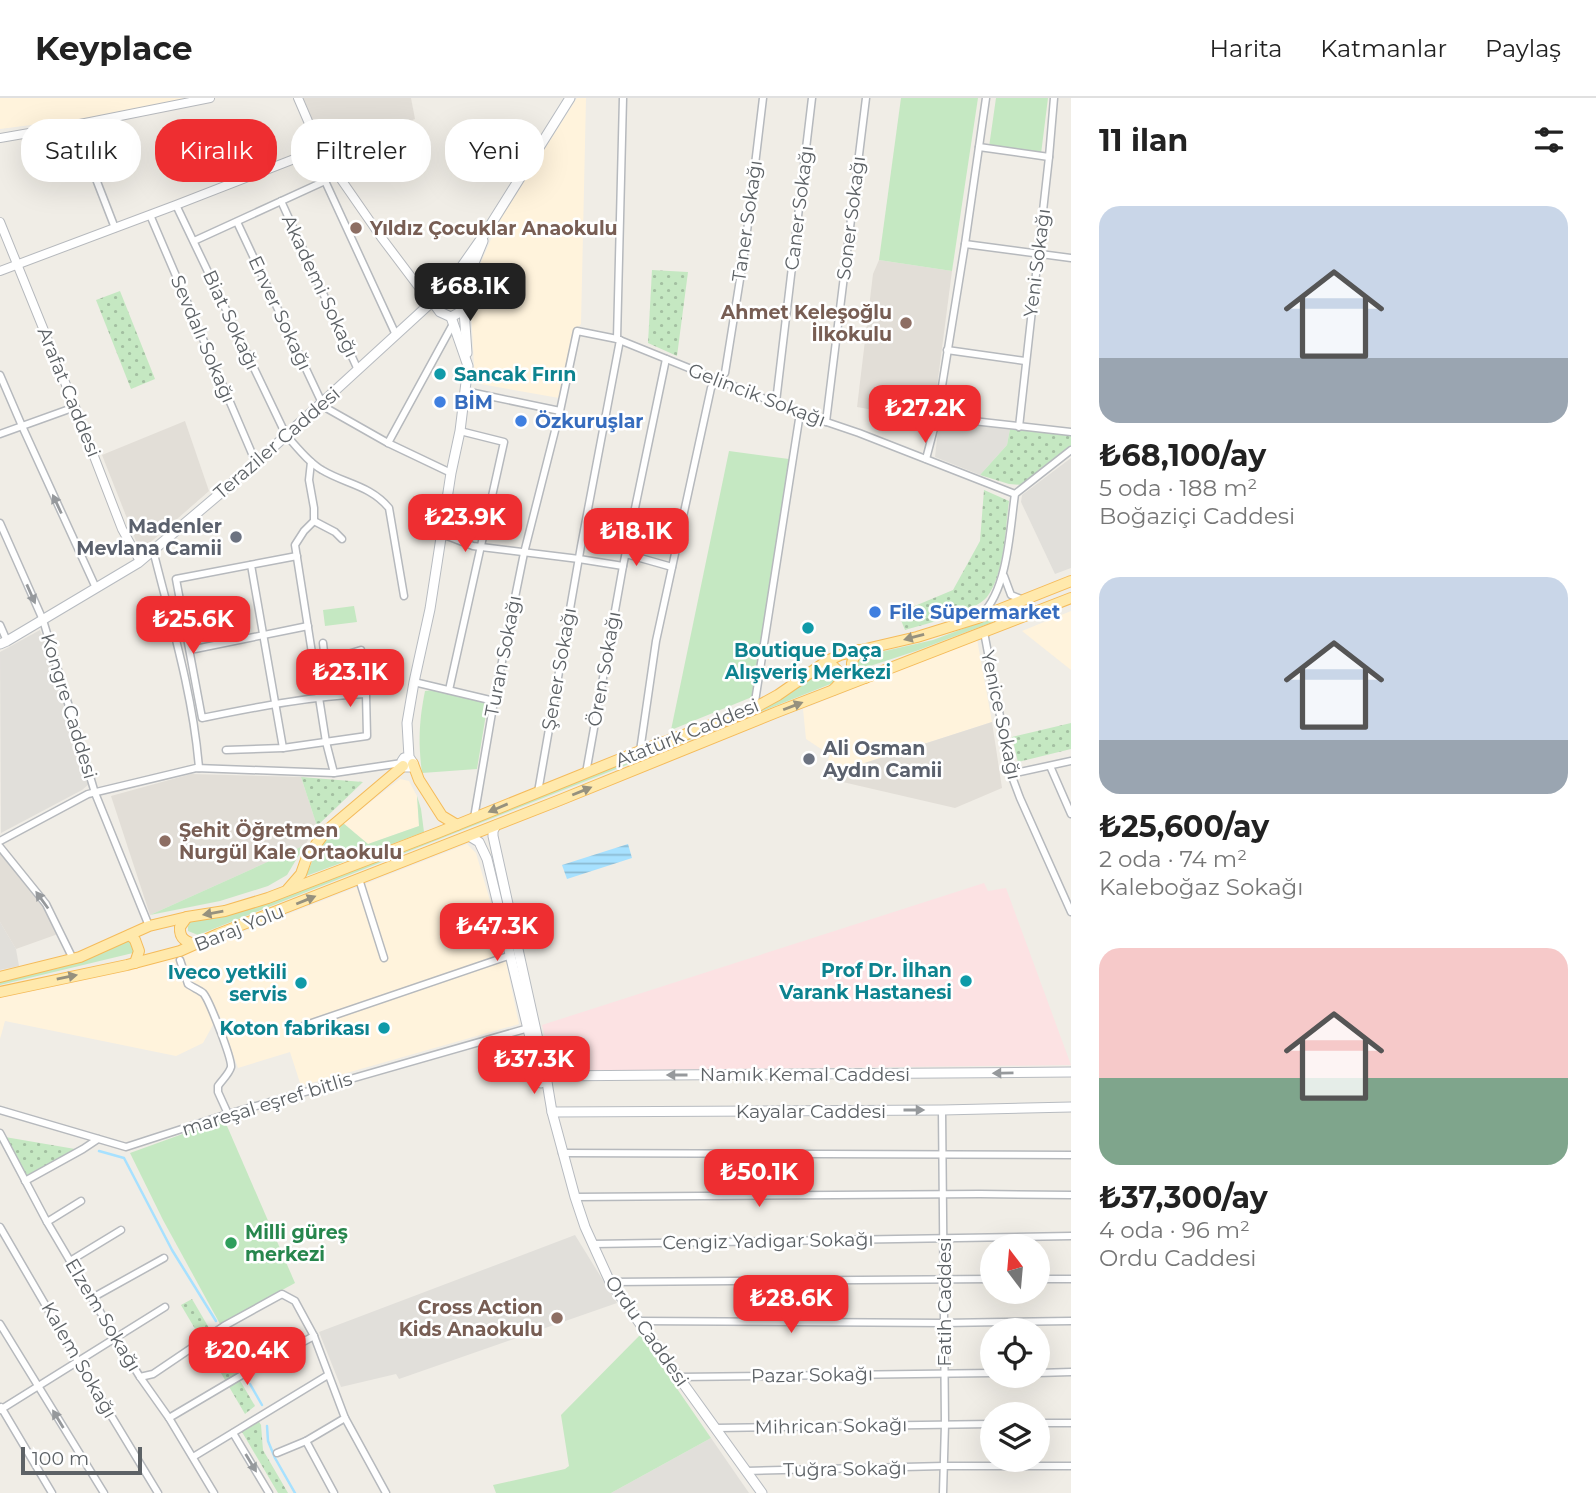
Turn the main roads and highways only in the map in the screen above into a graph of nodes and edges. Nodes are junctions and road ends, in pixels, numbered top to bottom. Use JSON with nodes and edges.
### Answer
{"nodes":[{"id":1,"x":570,"y":98,"type":"edge"},
{"id":2,"x":488,"y":229,"type":"junction"},
{"id":3,"x":446,"y":289,"type":"junction"},
{"id":4,"x":432,"y":301,"type":"junction"},
{"id":5,"x":465,"y":302,"type":"junction"},
{"id":6,"x":452,"y":321,"type":"junction"},
{"id":7,"x":468,"y":366,"type":"junction"},
{"id":8,"x":1071,"y":582,"type":"edge"},
{"id":9,"x":1071,"y":598,"type":"edge"},
{"id":10,"x":4,"y":642,"type":"edge"},
{"id":11,"x":858,"y":650,"type":"junction"},
{"id":12,"x":827,"y":661,"type":"junction"},
{"id":13,"x":865,"y":678,"type":"junction"},
{"id":14,"x":832,"y":691,"type":"junction"},
{"id":15,"x":407,"y":763,"type":"junction"},
{"id":16,"x":457,"y":825,"type":"junction"},
{"id":17,"x":496,"y":825,"type":"junction"},
{"id":18,"x":469,"y":836,"type":"junction"},
{"id":19,"x":286,"y":891,"type":"junction"},
{"id":20,"x":187,"y":917,"type":"junction"},
{"id":21,"x":130,"y":935,"type":"junction"},
{"id":22,"x":197,"y":944,"type":"junction"},
{"id":23,"x":135,"y":963,"type":"junction"},
{"id":24,"x":0,"y":977,"type":"edge"},
{"id":25,"x":0,"y":992,"type":"edge"},
{"id":26,"x":532,"y":1027,"type":"junction"},
{"id":27,"x":1071,"y":1072,"type":"edge"},
{"id":28,"x":543,"y":1078,"type":"junction"},
{"id":29,"x":1071,"y":1107,"type":"edge"},
{"id":30,"x":552,"y":1112,"type":"junction"},
{"id":31,"x":762,"y":1493,"type":"edge"}],
"edges":[{"from":1,"to":2,"type":"main road","name":"Teraziler Caddesi"},
{"from":2,"to":3,"type":"main road","name":"Teraziler Caddesi"},
{"from":2,"to":5,"type":"main road","name":"Teraziler Caddesi"},
{"from":3,"to":4,"type":"main road","name":"Teraziler Caddesi"},
{"from":3,"to":5,"type":"main road"},
{"from":4,"to":6,"type":"main road"},
{"from":4,"to":10,"type":"main road","name":"Teraziler Caddesi"},
{"from":5,"to":6,"type":"main road"},
{"from":5,"to":7,"type":"main road"},
{"from":6,"to":7,"type":"main road"},
{"from":7,"to":15,"type":"main road"},
{"from":8,"to":11,"type":"main road","name":"Atatürk Caddesi","one_way":true},
{"from":9,"to":13,"type":"main road","name":"Atatürk Caddesi"},
{"from":11,"to":12,"type":"main road","name":"Atatürk Caddesi"},
{"from":11,"to":13,"type":"main road"},
{"from":12,"to":14,"type":"main road"},
{"from":12,"to":16,"type":"main road","name":"Atatürk Caddesi","one_way":true},
{"from":13,"to":14,"type":"main road","name":"Atatürk Caddesi"},
{"from":17,"to":14,"type":"main road","name":"Atatürk Caddesi","one_way":true},
{"from":15,"to":16,"type":"main road"},
{"from":15,"to":19,"type":"main road"},
{"from":16,"to":19,"type":"main road","name":"Baraj Yolu"},
{"from":17,"to":18,"type":"main road","name":"Atatürk Caddesi"},
{"from":17,"to":26,"type":"main road","name":"Ordu Caddesi"},
{"from":22,"to":18,"type":"main road","name":"Baraj Yolu","one_way":true},
{"from":18,"to":26,"type":"main road","name":"Ordu Caddesi"},
{"from":19,"to":20,"type":"main road","name":"Baraj Yolu","one_way":true},
{"from":20,"to":21,"type":"main road","name":"Baraj Yolu"},
{"from":20,"to":22,"type":"main road"},
{"from":21,"to":23,"type":"main road"},
{"from":21,"to":24,"type":"main road","name":"Baraj Yolu"},
{"from":22,"to":23,"type":"main road","name":"Baraj Yolu"},
{"from":25,"to":23,"type":"main road","name":"Baraj Yolu","one_way":true},
{"from":26,"to":28,"type":"main road","name":"Ordu Caddesi"},
{"from":27,"to":28,"type":"main road","name":"Namık Kemal Caddesi","one_way":true},
{"from":28,"to":30,"type":"main road","name":"Ordu Caddesi"},
{"from":30,"to":29,"type":"main road","name":"Kayalar Caddesi","one_way":true},
{"from":30,"to":31,"type":"main road","name":"Ordu Caddesi"}]}
